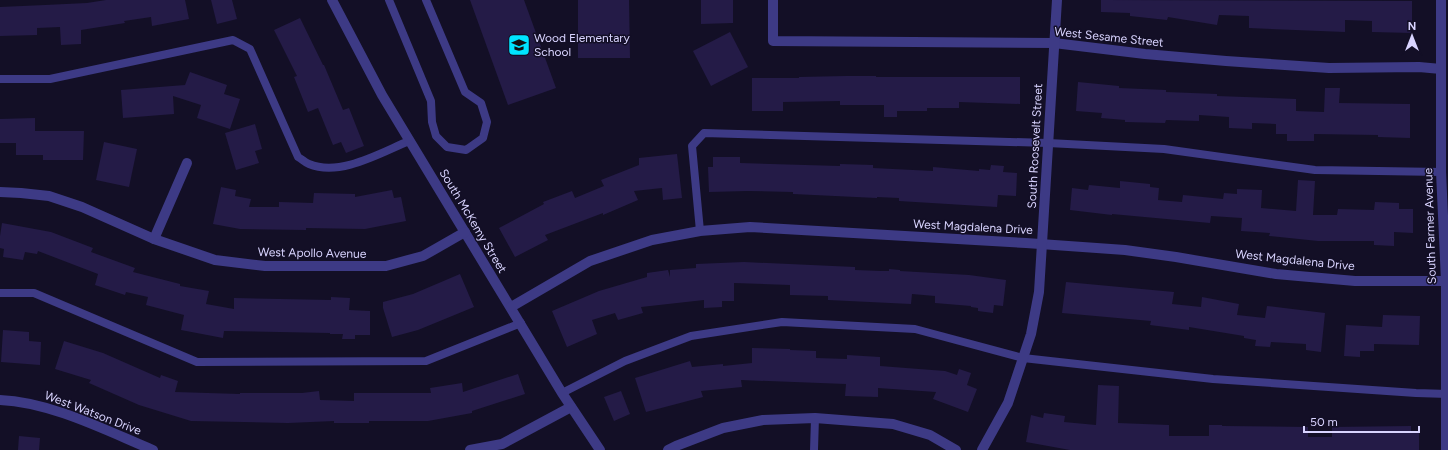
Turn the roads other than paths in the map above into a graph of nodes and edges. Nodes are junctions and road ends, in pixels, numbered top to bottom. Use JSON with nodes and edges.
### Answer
{"nodes":[{"id":1,"x":332,"y":0,"type":"edge"},
{"id":2,"x":389,"y":0,"type":"edge"},
{"id":3,"x":426,"y":0,"type":"edge"},
{"id":4,"x":773,"y":0,"type":"edge"},
{"id":5,"x":1057,"y":0,"type":"edge"},
{"id":6,"x":1441,"y":0,"type":"edge"},
{"id":7,"x":1054,"y":43,"type":"junction"},
{"id":8,"x":1441,"y":69,"type":"junction"},
{"id":9,"x":0,"y":79,"type":"edge"},
{"id":10,"x":409,"y":141,"type":"junction"},
{"id":11,"x":1048,"y":143,"type":"junction"},
{"id":12,"x":187,"y":163,"type":"dead end"},
{"id":13,"x":1441,"y":172,"type":"junction"},
{"id":14,"x":0,"y":192,"type":"edge"},
{"id":15,"x":700,"y":231,"type":"junction"},
{"id":16,"x":465,"y":232,"type":"junction"},
{"id":17,"x":154,"y":239,"type":"junction"},
{"id":18,"x":1042,"y":244,"type":"junction"},
{"id":19,"x":1447,"y":281,"type":"edge"},
{"id":20,"x":0,"y":293,"type":"edge"},
{"id":21,"x":511,"y":307,"type":"junction"},
{"id":22,"x":521,"y":323,"type":"junction"},
{"id":23,"x":1023,"y":358,"type":"junction"},
{"id":24,"x":562,"y":393,"type":"junction"},
{"id":25,"x":1447,"y":394,"type":"edge"},
{"id":26,"x":0,"y":400,"type":"edge"},
{"id":27,"x":571,"y":407,"type":"junction"},
{"id":28,"x":815,"y":418,"type":"junction"},
{"id":29,"x":154,"y":450,"type":"edge"},
{"id":30,"x":470,"y":450,"type":"edge"},
{"id":31,"x":600,"y":450,"type":"edge"},
{"id":32,"x":668,"y":450,"type":"edge"},
{"id":33,"x":814,"y":450,"type":"edge"},
{"id":34,"x":956,"y":450,"type":"edge"},
{"id":35,"x":982,"y":450,"type":"edge"},
{"id":36,"x":1446,"y":450,"type":"edge"}],
"edges":[{"from":1,"to":10,"type":"street","name":"South McKemy Street"},
{"from":2,"to":3,"type":"lane"},
{"from":4,"to":7,"type":"street","name":"West Sesame Street"},
{"from":5,"to":7,"type":"street","name":"South Roosevelt Street"},
{"from":6,"to":8,"type":"street","name":"South Farmer Avenue"},
{"from":7,"to":8,"type":"street","name":"West Sesame Street"},
{"from":7,"to":11,"type":"street","name":"South Roosevelt Street"},
{"from":8,"to":13,"type":"street","name":"South Farmer Avenue"},
{"from":9,"to":10,"type":"lane"},
{"from":10,"to":16,"type":"street","name":"South McKemy Street"},
{"from":11,"to":13,"type":"lane"},
{"from":11,"to":15,"type":"lane"},
{"from":11,"to":18,"type":"street","name":"South Roosevelt Street"},
{"from":12,"to":17,"type":"street"},
{"from":13,"to":19,"type":"street","name":"South Farmer Avenue"},
{"from":14,"to":17,"type":"street","name":"West Apollo Avenue"},
{"from":15,"to":18,"type":"street","name":"West Magdalena Drive"},
{"from":15,"to":21,"type":"street","name":"West Magdalena Drive"},
{"from":16,"to":17,"type":"street","name":"West Apollo Avenue"},
{"from":16,"to":21,"type":"street","name":"South McKemy Street"},
{"from":18,"to":19,"type":"street","name":"West Magdalena Drive"},
{"from":18,"to":23,"type":"street","name":"South Roosevelt Street"},
{"from":19,"to":25,"type":"street","name":"South Farmer Avenue"},
{"from":20,"to":22,"type":"lane"},
{"from":21,"to":22,"type":"street","name":"South McKemy Street"},
{"from":22,"to":24,"type":"street","name":"South McKemy Street"},
{"from":23,"to":24,"type":"lane"},
{"from":23,"to":25,"type":"lane"},
{"from":23,"to":35,"type":"street","name":"South Roosevelt Street"},
{"from":24,"to":27,"type":"street","name":"South McKemy Street"},
{"from":25,"to":36,"type":"street","name":"South Farmer Avenue"},
{"from":26,"to":29,"type":"street","name":"West Watson Drive"},
{"from":27,"to":30,"type":"street"},
{"from":27,"to":31,"type":"street","name":"South McKemy Street"},
{"from":28,"to":32,"type":"street"},
{"from":28,"to":33,"type":"lane"},
{"from":28,"to":34,"type":"street"}]}
